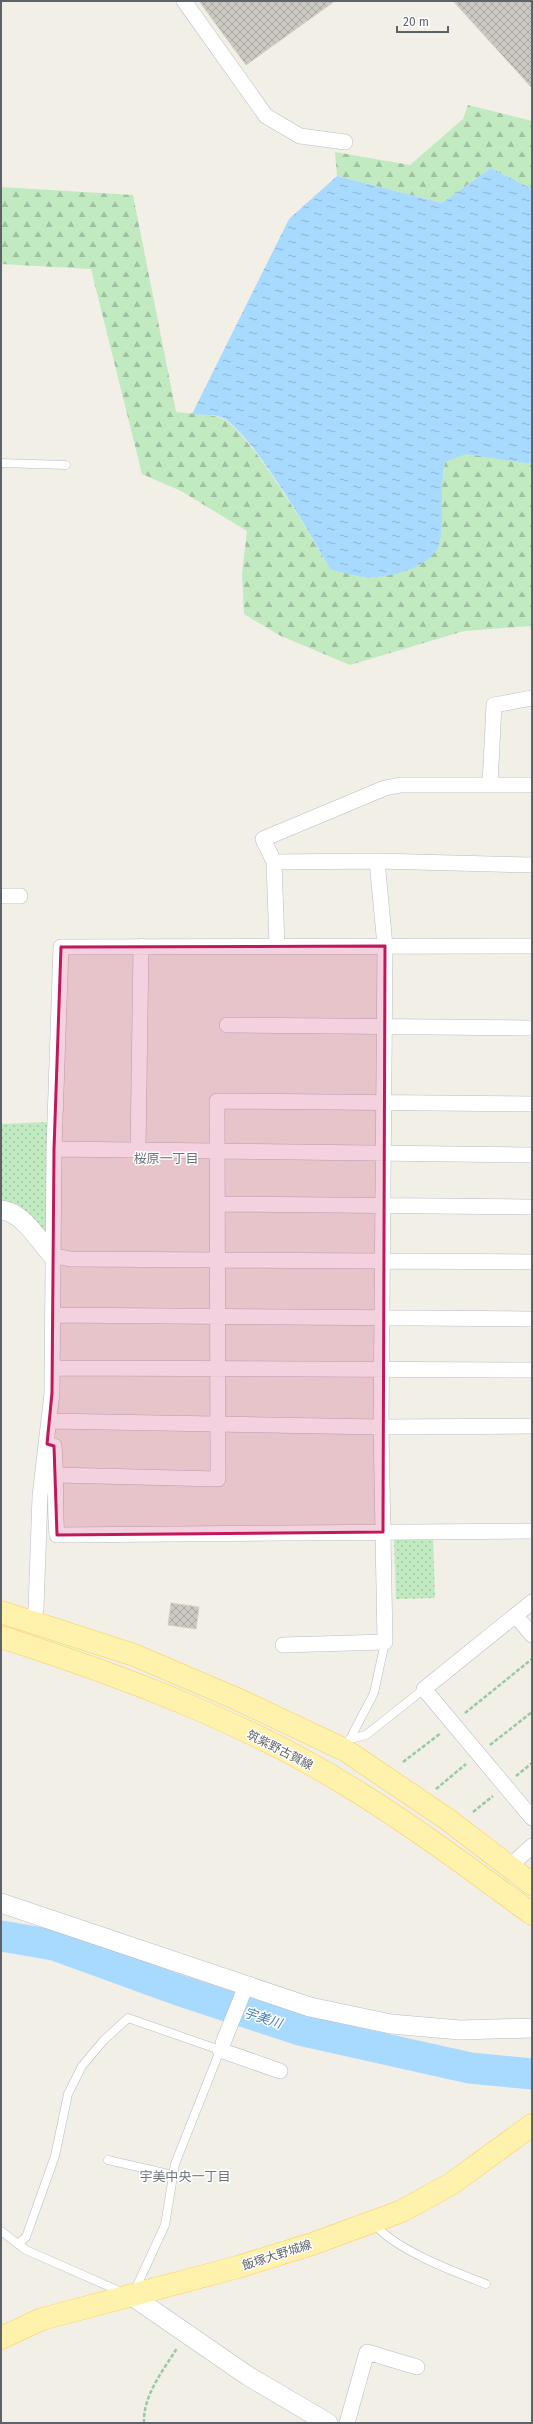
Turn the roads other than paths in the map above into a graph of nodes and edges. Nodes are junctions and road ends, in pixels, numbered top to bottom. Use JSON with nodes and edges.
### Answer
{"nodes":[{"id":1,"x":184,"y":1,"type":"edge"},
{"id":2,"x":345,"y":142,"type":"dead end"},
{"id":3,"x":1,"y":463,"type":"edge"},
{"id":4,"x":66,"y":465,"type":"dead end"},
{"id":5,"x":532,"y":698,"type":"edge"},
{"id":6,"x":490,"y":785,"type":"junction"},
{"id":7,"x":532,"y":785,"type":"edge"},
{"id":8,"x":378,"y":861,"type":"junction"},
{"id":9,"x":274,"y":862,"type":"junction"},
{"id":10,"x":532,"y":865,"type":"edge"},
{"id":11,"x":1,"y":896,"type":"edge"},
{"id":12,"x":20,"y":896,"type":"dead end"},
{"id":13,"x":277,"y":945,"type":"junction"},
{"id":14,"x":141,"y":946,"type":"junction"},
{"id":15,"x":385,"y":946,"type":"junction"},
{"id":16,"x":532,"y":946,"type":"edge"},
{"id":17,"x":227,"y":1025,"type":"dead end"},
{"id":18,"x":384,"y":1026,"type":"junction"},
{"id":19,"x":532,"y":1028,"type":"edge"},
{"id":20,"x":382,"y":1102,"type":"junction"},
{"id":21,"x":532,"y":1104,"type":"edge"},
{"id":22,"x":54,"y":1150,"type":"junction"},
{"id":23,"x":138,"y":1151,"type":"junction"},
{"id":24,"x":218,"y":1152,"type":"junction"},
{"id":25,"x":382,"y":1154,"type":"junction"},
{"id":26,"x":532,"y":1155,"type":"edge"},
{"id":27,"x":218,"y":1204,"type":"junction"},
{"id":28,"x":382,"y":1205,"type":"junction"},
{"id":29,"x":532,"y":1207,"type":"edge"},
{"id":30,"x":1,"y":1210,"type":"edge"},
{"id":31,"x":52,"y":1255,"type":"junction"},
{"id":32,"x":219,"y":1261,"type":"junction"},
{"id":33,"x":382,"y":1262,"type":"junction"},
{"id":34,"x":532,"y":1262,"type":"edge"},
{"id":35,"x":52,"y":1315,"type":"junction"},
{"id":36,"x":218,"y":1317,"type":"junction"},
{"id":37,"x":382,"y":1318,"type":"junction"},
{"id":38,"x":532,"y":1319,"type":"edge"},
{"id":39,"x":52,"y":1368,"type":"junction"},
{"id":40,"x":218,"y":1369,"type":"junction"},
{"id":41,"x":381,"y":1370,"type":"junction"},
{"id":42,"x":532,"y":1370,"type":"edge"},
{"id":43,"x":50,"y":1421,"type":"junction"},
{"id":44,"x":218,"y":1424,"type":"junction"},
{"id":45,"x":532,"y":1426,"type":"edge"},
{"id":46,"x":381,"y":1427,"type":"junction"},
{"id":47,"x":46,"y":1444,"type":"junction"},
{"id":48,"x":57,"y":1475,"type":"junction"},
{"id":49,"x":532,"y":1531,"type":"edge"},
{"id":50,"x":382,"y":1532,"type":"junction"},
{"id":51,"x":532,"y":1602,"type":"edge"},
{"id":52,"x":1,"y":1612,"type":"edge"},
{"id":53,"x":516,"y":1616,"type":"junction"},
{"id":54,"x":32,"y":1623,"type":"junction"},
{"id":55,"x":532,"y":1635,"type":"edge"},
{"id":56,"x":1,"y":1637,"type":"edge"},
{"id":57,"x":384,"y":1642,"type":"junction"},
{"id":58,"x":283,"y":1645,"type":"dead end"},
{"id":59,"x":424,"y":1689,"type":"junction"},
{"id":60,"x":347,"y":1744,"type":"junction"},
{"id":61,"x":532,"y":1818,"type":"edge"},
{"id":62,"x":532,"y":1846,"type":"edge"},
{"id":63,"x":509,"y":1867,"type":"junction"},
{"id":64,"x":532,"y":1884,"type":"edge"},
{"id":65,"x":1,"y":1903,"type":"edge"},
{"id":66,"x":532,"y":1914,"type":"edge"},
{"id":67,"x":244,"y":1991,"type":"junction"},
{"id":68,"x":532,"y":2028,"type":"edge"},
{"id":69,"x":221,"y":2047,"type":"junction"},
{"id":70,"x":280,"y":2071,"type":"dead end"},
{"id":71,"x":532,"y":2125,"type":"edge"},
{"id":72,"x":108,"y":2160,"type":"dead end"},
{"id":73,"x":173,"y":2175,"type":"junction"},
{"id":74,"x":373,"y":2222,"type":"junction"},
{"id":75,"x":1,"y":2231,"type":"edge"},
{"id":76,"x":18,"y":2244,"type":"junction"},
{"id":77,"x":486,"y":2284,"type":"dead end"},
{"id":78,"x":132,"y":2296,"type":"junction"},
{"id":79,"x":1,"y":2338,"type":"edge"},
{"id":80,"x":416,"y":2367,"type":"dead end"},
{"id":81,"x":328,"y":2423,"type":"edge"},
{"id":82,"x":347,"y":2423,"type":"edge"}],
"edges":[{"from":1,"to":2,"type":"street"},
{"from":3,"to":4,"type":"lane"},
{"from":5,"to":6,"type":"street"},
{"from":6,"to":7,"type":"street"},
{"from":6,"to":9,"type":"street"},
{"from":8,"to":9,"type":"street"},
{"from":8,"to":10,"type":"street"},
{"from":8,"to":15,"type":"street"},
{"from":9,"to":13,"type":"street"},
{"from":11,"to":12,"type":"street"},
{"from":13,"to":14,"type":"street"},
{"from":13,"to":15,"type":"street"},
{"from":14,"to":22,"type":"street"},
{"from":14,"to":23,"type":"street"},
{"from":15,"to":16,"type":"street"},
{"from":15,"to":18,"type":"street"},
{"from":17,"to":18,"type":"street"},
{"from":18,"to":19,"type":"street"},
{"from":18,"to":20,"type":"street"},
{"from":20,"to":21,"type":"street"},
{"from":20,"to":24,"type":"street"},
{"from":20,"to":25,"type":"street"},
{"from":22,"to":23,"type":"street"},
{"from":22,"to":31,"type":"street"},
{"from":23,"to":24,"type":"street"},
{"from":24,"to":25,"type":"street"},
{"from":24,"to":27,"type":"street"},
{"from":25,"to":26,"type":"street"},
{"from":25,"to":28,"type":"street"},
{"from":27,"to":28,"type":"street"},
{"from":27,"to":32,"type":"street"},
{"from":28,"to":29,"type":"street"},
{"from":28,"to":33,"type":"street"},
{"from":30,"to":31,"type":"street"},
{"from":31,"to":32,"type":"street"},
{"from":31,"to":35,"type":"street"},
{"from":32,"to":33,"type":"street"},
{"from":32,"to":36,"type":"street"},
{"from":33,"to":34,"type":"street"},
{"from":33,"to":37,"type":"street"},
{"from":35,"to":36,"type":"street"},
{"from":35,"to":39,"type":"street"},
{"from":36,"to":37,"type":"street"},
{"from":36,"to":40,"type":"street"},
{"from":37,"to":38,"type":"street"},
{"from":37,"to":41,"type":"street"},
{"from":39,"to":40,"type":"street"},
{"from":39,"to":43,"type":"street"},
{"from":40,"to":41,"type":"street"},
{"from":40,"to":44,"type":"street"},
{"from":41,"to":42,"type":"street"},
{"from":41,"to":46,"type":"street"},
{"from":43,"to":44,"type":"street"},
{"from":43,"to":47,"type":"street"},
{"from":44,"to":46,"type":"street"},
{"from":44,"to":48,"type":"street"},
{"from":45,"to":46,"type":"street"},
{"from":46,"to":50,"type":"street"},
{"from":47,"to":48,"type":"street"},
{"from":47,"to":54,"type":"street"},
{"from":48,"to":50,"type":"street"},
{"from":49,"to":50,"type":"street"},
{"from":50,"to":57,"type":"street"},
{"from":51,"to":53,"type":"street"},
{"from":52,"to":54,"type":"main road"},
{"from":53,"to":55,"type":"street"},
{"from":53,"to":59,"type":"street"},
{"from":54,"to":60,"type":"main road"},
{"from":56,"to":66,"type":"main road","name":"筑紫野古賀線"},
{"from":57,"to":58,"type":"street"},
{"from":57,"to":60,"type":"lane"},
{"from":59,"to":60,"type":"lane"},
{"from":59,"to":61,"type":"street"},
{"from":60,"to":63,"type":"main road"},
{"from":62,"to":63,"type":"street"},
{"from":63,"to":64,"type":"main road"},
{"from":65,"to":67,"type":"street"},
{"from":67,"to":68,"type":"street"},
{"from":67,"to":69,"type":"street"},
{"from":69,"to":70,"type":"street"},
{"from":69,"to":73,"type":"lane"},
{"from":69,"to":76,"type":"lane"},
{"from":71,"to":74,"type":"main road","name":"飯塚大野城線"},
{"from":72,"to":73,"type":"lane"},
{"from":73,"to":78,"type":"lane"},
{"from":74,"to":77,"type":"lane"},
{"from":74,"to":78,"type":"main road","name":"飯塚大野城線"},
{"from":75,"to":76,"type":"lane"},
{"from":76,"to":78,"type":"lane"},
{"from":78,"to":79,"type":"main road","name":"飯塚大野城線"},
{"from":78,"to":81,"type":"street"},
{"from":80,"to":82,"type":"street"}]}
